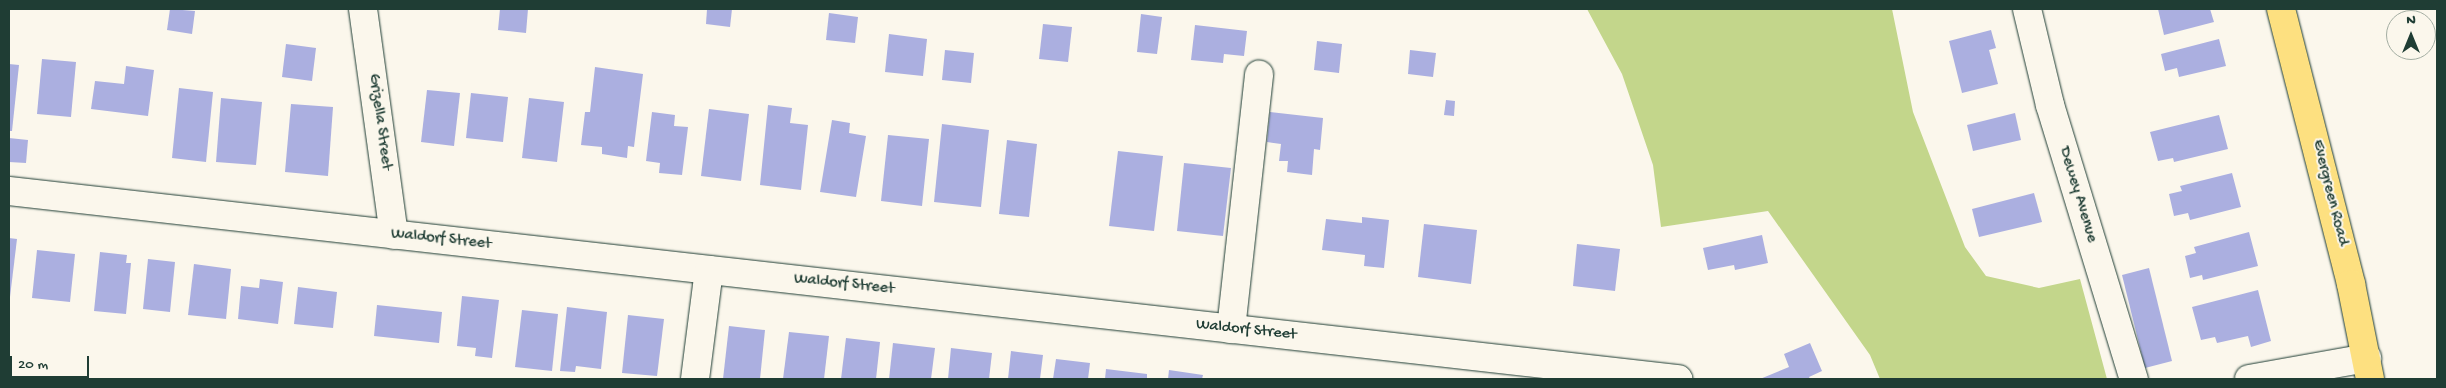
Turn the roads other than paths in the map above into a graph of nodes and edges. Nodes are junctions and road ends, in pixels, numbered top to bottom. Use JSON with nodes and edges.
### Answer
{"nodes":[{"id":1,"x":364,"y":9,"type":"edge"},
{"id":2,"x":2027,"y":9,"type":"edge"},
{"id":3,"x":2281,"y":9,"type":"edge"},
{"id":4,"x":1259,"y":75,"type":"dead end"},
{"id":5,"x":9,"y":191,"type":"edge"},
{"id":6,"x":394,"y":234,"type":"junction"},
{"id":7,"x":709,"y":270,"type":"junction"},
{"id":8,"x":1231,"y":329,"type":"junction"},
{"id":9,"x":2369,"y":369,"type":"edge"},
{"id":10,"x":695,"y":379,"type":"edge"},
{"id":11,"x":1678,"y":379,"type":"edge"},
{"id":12,"x":2134,"y":379,"type":"edge"},
{"id":13,"x":2249,"y":379,"type":"edge"}],
"edges":[{"from":1,"to":6,"type":"street","name":"Grizella Street"},
{"from":2,"to":12,"type":"street","name":"Dewey Avenue"},
{"from":3,"to":9,"type":"main road","name":"Evergreen Road"},
{"from":4,"to":8,"type":"street"},
{"from":5,"to":6,"type":"street","name":"Waldorf Street"},
{"from":6,"to":7,"type":"street","name":"Waldorf Street"},
{"from":7,"to":8,"type":"street","name":"Waldorf Street"},
{"from":7,"to":10,"type":"street"},
{"from":8,"to":11,"type":"street","name":"Waldorf Street"},
{"from":9,"to":13,"type":"street"}]}
